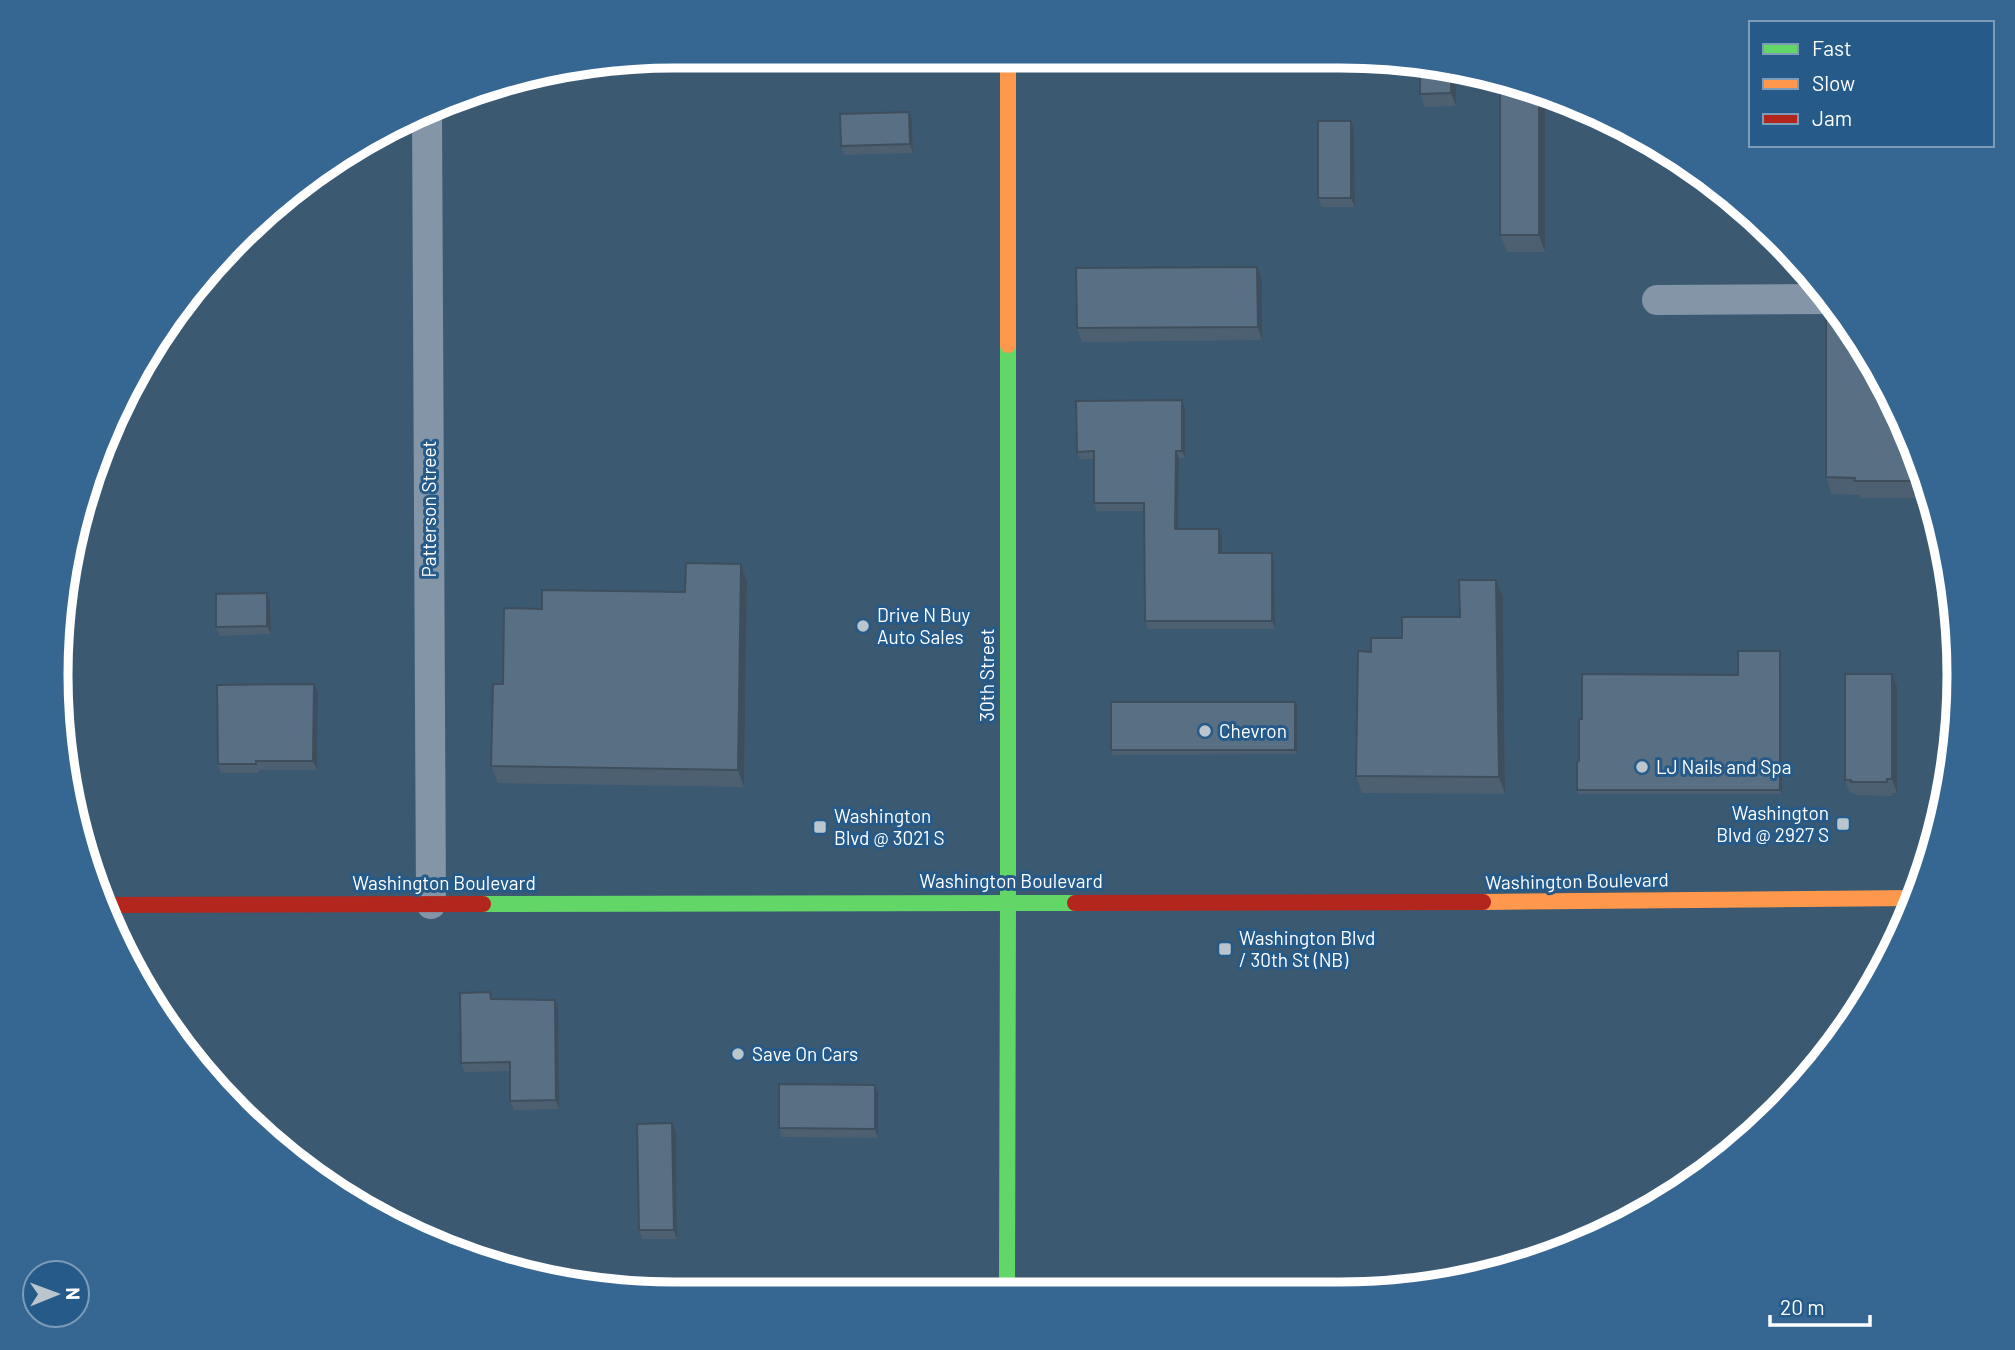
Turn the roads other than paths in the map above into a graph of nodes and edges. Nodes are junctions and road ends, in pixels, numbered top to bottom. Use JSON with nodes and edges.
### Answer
{"nodes":[{"id":1,"x":1008,"y":68,"type":"edge"},
{"id":2,"x":427,"y":122,"type":"edge"},
{"id":3,"x":1815,"y":299,"type":"edge"},
{"id":4,"x":1657,"y":300,"type":"dead end"},
{"id":5,"x":1904,"y":898,"type":"edge"},
{"id":6,"x":1008,"y":903,"type":"junction"},
{"id":7,"x":431,"y":904,"type":"junction"},
{"id":8,"x":113,"y":905,"type":"edge"},
{"id":9,"x":1007,"y":1282,"type":"edge"}],
"edges":[{"from":1,"to":6,"type":"main road","name":"30th Street"},
{"from":2,"to":7,"type":"street","name":"Patterson Street"},
{"from":3,"to":4,"type":"street"},
{"from":5,"to":6,"type":"main road","name":"Washington Boulevard"},
{"from":6,"to":7,"type":"main road","name":"Washington Boulevard"},
{"from":6,"to":9,"type":"main road","name":"30th Street"},
{"from":7,"to":8,"type":"main road","name":"Washington Boulevard"}]}
